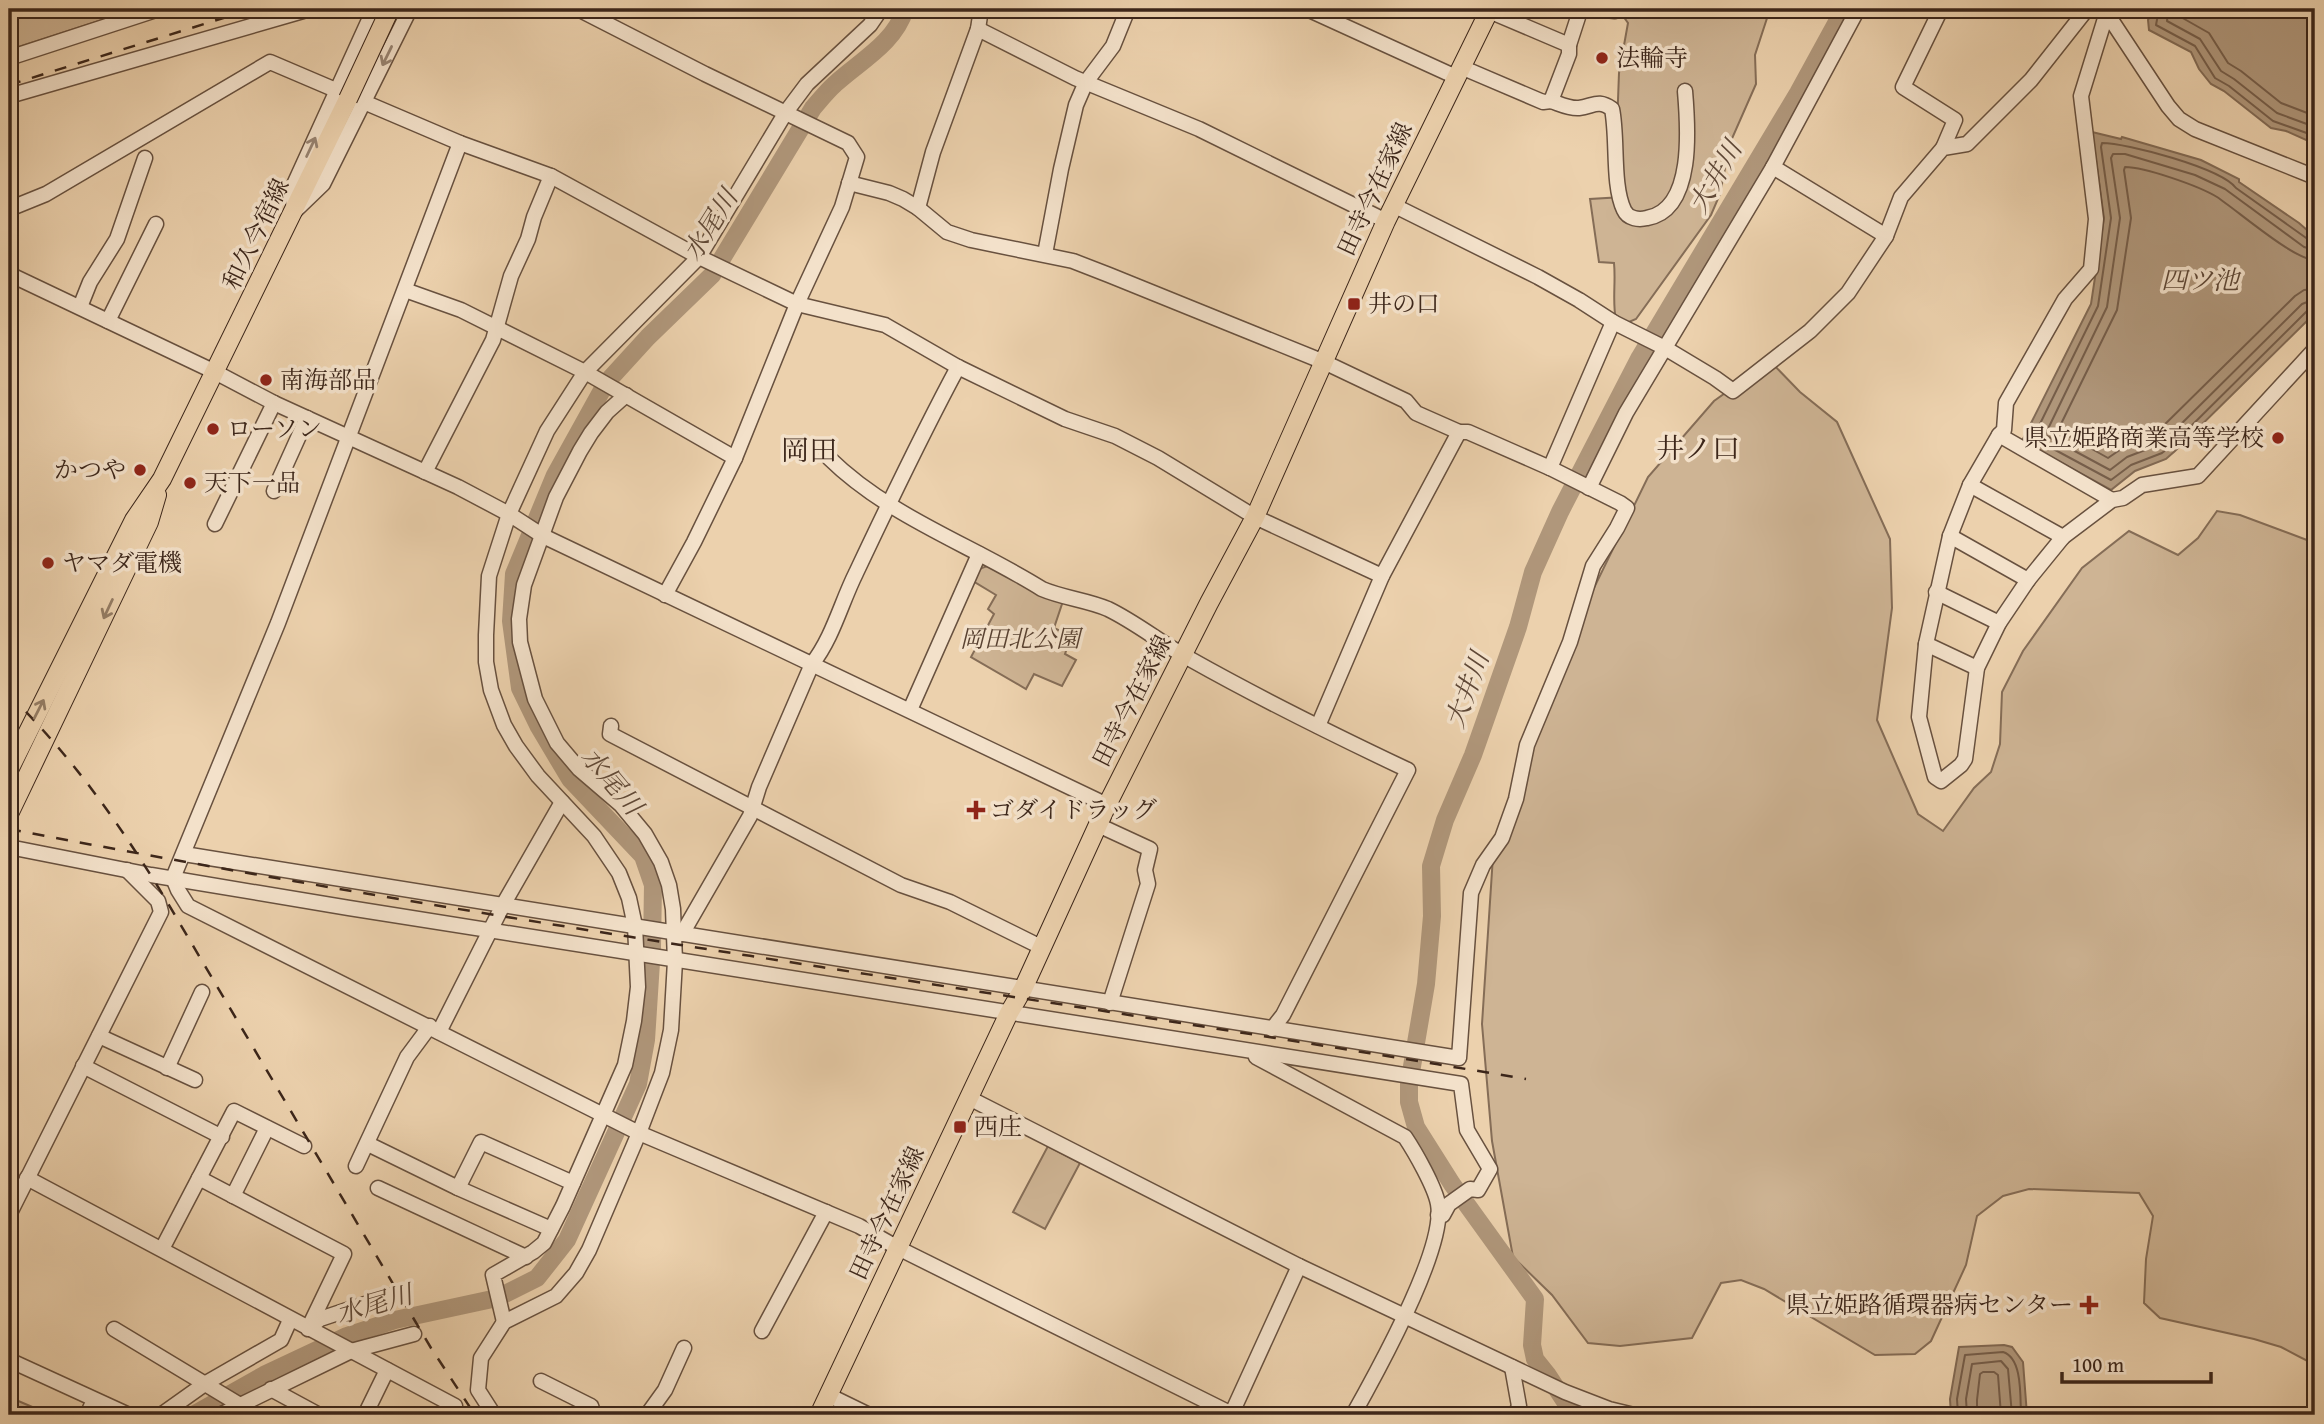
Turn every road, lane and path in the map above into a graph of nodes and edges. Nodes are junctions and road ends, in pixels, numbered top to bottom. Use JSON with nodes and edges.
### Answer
{"nodes":[{"id":1,"x":159,"y":9,"type":"edge"},
{"id":2,"x":374,"y":9,"type":"edge"},
{"id":3,"x":390,"y":9,"type":"edge"},
{"id":4,"x":410,"y":9,"type":"edge"},
{"id":5,"x":881,"y":9,"type":"edge"},
{"id":6,"x":981,"y":9,"type":"edge"},
{"id":7,"x":1128,"y":9,"type":"edge"},
{"id":8,"x":1584,"y":9,"type":"edge"},
{"id":9,"x":1595,"y":9,"type":"edge"},
{"id":10,"x":1619,"y":9,"type":"edge"},
{"id":11,"x":1858,"y":9,"type":"edge"},
{"id":12,"x":1941,"y":9,"type":"edge"},
{"id":13,"x":2087,"y":9,"type":"edge"},
{"id":14,"x":581,"y":10,"type":"edge"},
{"id":15,"x":1312,"y":10,"type":"edge"},
{"id":16,"x":1489,"y":10,"type":"edge"},
{"id":17,"x":2106,"y":10,"type":"edge"},
{"id":18,"x":303,"y":11,"type":"dead end"},
{"id":19,"x":978,"y":29,"type":"junction"},
{"id":20,"x":1569,"y":45,"type":"junction"},
{"id":21,"x":9,"y":58,"type":"edge"},
{"id":22,"x":1459,"y":72,"type":"junction"},
{"id":23,"x":1086,"y":82,"type":"junction"},
{"id":24,"x":1685,"y":91,"type":"dead end"},
{"id":25,"x":9,"y":96,"type":"edge"},
{"id":26,"x":350,"y":97,"type":"junction"},
{"id":27,"x":1551,"y":102,"type":"junction"},
{"id":28,"x":786,"y":112,"type":"junction"},
{"id":29,"x":460,"y":143,"type":"junction"},
{"id":30,"x":1943,"y":148,"type":"junction"},
{"id":31,"x":145,"y":158,"type":"dead end"},
{"id":32,"x":1773,"y":167,"type":"junction"},
{"id":33,"x":551,"y":176,"type":"junction"},
{"id":34,"x":2315,"y":177,"type":"edge"},
{"id":35,"x":849,"y":183,"type":"junction"},
{"id":36,"x":918,"y":208,"type":"junction"},
{"id":37,"x":9,"y":209,"type":"edge"},
{"id":38,"x":1390,"y":213,"type":"junction"},
{"id":39,"x":156,"y":224,"type":"dead end"},
{"id":40,"x":1886,"y":236,"type":"junction"},
{"id":41,"x":1045,"y":254,"type":"junction"},
{"id":42,"x":699,"y":257,"type":"junction"},
{"id":43,"x":9,"y":274,"type":"edge"},
{"id":44,"x":405,"y":290,"type":"junction"},
{"id":45,"x":797,"y":304,"type":"junction"},
{"id":46,"x":80,"y":307,"type":"junction"},
{"id":47,"x":108,"y":321,"type":"junction"},
{"id":48,"x":1612,"y":322,"type":"junction"},
{"id":49,"x":497,"y":329,"type":"junction"},
{"id":50,"x":1665,"y":348,"type":"junction"},
{"id":51,"x":2315,"y":349,"type":"edge"},
{"id":52,"x":1324,"y":362,"type":"junction"},
{"id":53,"x":958,"y":367,"type":"junction"},
{"id":54,"x":215,"y":372,"type":"junction"},
{"id":55,"x":585,"y":372,"type":"junction"},
{"id":56,"x":626,"y":395,"type":"junction"},
{"id":57,"x":274,"y":403,"type":"junction"},
{"id":58,"x":307,"y":418,"type":"junction"},
{"id":59,"x":1459,"y":432,"type":"junction"},
{"id":60,"x":1999,"y":435,"type":"junction"},
{"id":61,"x":349,"y":436,"type":"junction"},
{"id":62,"x":735,"y":458,"type":"junction"},
{"id":63,"x":829,"y":458,"type":"dead end"},
{"id":64,"x":1550,"y":468,"type":"junction"},
{"id":65,"x":425,"y":472,"type":"junction"},
{"id":66,"x":162,"y":479,"type":"junction"},
{"id":67,"x":1970,"y":485,"type":"junction"},
{"id":68,"x":1589,"y":488,"type":"junction"},
{"id":69,"x":274,"y":491,"type":"dead end"},
{"id":70,"x":2112,"y":500,"type":"junction"},
{"id":71,"x":888,"y":505,"type":"junction"},
{"id":72,"x":509,"y":514,"type":"junction"},
{"id":73,"x":1255,"y":517,"type":"junction"},
{"id":74,"x":215,"y":524,"type":"dead end"},
{"id":75,"x":543,"y":536,"type":"junction"},
{"id":76,"x":1950,"y":536,"type":"junction"},
{"id":77,"x":2063,"y":537,"type":"junction"},
{"id":78,"x":979,"y":554,"type":"junction"},
{"id":79,"x":1382,"y":576,"type":"junction"},
{"id":80,"x":2028,"y":580,"type":"junction"},
{"id":81,"x":1936,"y":592,"type":"junction"},
{"id":82,"x":666,"y":595,"type":"junction"},
{"id":83,"x":1999,"y":623,"type":"junction"},
{"id":84,"x":1926,"y":644,"type":"junction"},
{"id":85,"x":1182,"y":655,"type":"junction"},
{"id":86,"x":812,"y":664,"type":"junction"},
{"id":87,"x":1977,"y":668,"type":"junction"},
{"id":88,"x":910,"y":710,"type":"junction"},
{"id":89,"x":611,"y":726,"type":"dead end"},
{"id":90,"x":1318,"y":726,"type":"junction"},
{"id":91,"x":9,"y":770,"type":"edge"},
{"id":92,"x":562,"y":802,"type":"junction"},
{"id":93,"x":1107,"y":805,"type":"junction"},
{"id":94,"x":752,"y":806,"type":"junction"},
{"id":95,"x":9,"y":814,"type":"edge"},
{"id":96,"x":1098,"y":825,"type":"junction"},
{"id":97,"x":9,"y":847,"type":"edge"},
{"id":98,"x":184,"y":854,"type":"junction"},
{"id":99,"x":127,"y":870,"type":"junction"},
{"id":100,"x":173,"y":878,"type":"junction"},
{"id":101,"x":503,"y":905,"type":"junction"},
{"id":102,"x":635,"y":926,"type":"junction"},
{"id":103,"x":492,"y":930,"type":"junction"},
{"id":104,"x":677,"y":933,"type":"junction"},
{"id":105,"x":1041,"y":947,"type":"junction"},
{"id":106,"x":635,"y":954,"type":"junction"},
{"id":107,"x":675,"y":961,"type":"junction"},
{"id":108,"x":1023,"y":989,"type":"junction"},
{"id":109,"x":202,"y":992,"type":"dead end"},
{"id":110,"x":1110,"y":1003,"type":"junction"},
{"id":111,"x":1009,"y":1013,"type":"junction"},
{"id":112,"x":435,"y":1029,"type":"junction"},
{"id":113,"x":1272,"y":1029,"type":"junction"},
{"id":114,"x":99,"y":1036,"type":"junction"},
{"id":115,"x":1245,"y":1051,"type":"junction"},
{"id":116,"x":1450,"y":1057,"type":"junction"},
{"id":117,"x":83,"y":1066,"type":"junction"},
{"id":118,"x":167,"y":1068,"type":"junction"},
{"id":119,"x":195,"y":1080,"type":"dead end"},
{"id":120,"x":1449,"y":1082,"type":"junction"},
{"id":121,"x":969,"y":1098,"type":"junction"},
{"id":122,"x":602,"y":1114,"type":"junction"},
{"id":123,"x":267,"y":1128,"type":"junction"},
{"id":124,"x":639,"y":1133,"type":"junction"},
{"id":125,"x":222,"y":1136,"type":"junction"},
{"id":126,"x":368,"y":1144,"type":"junction"},
{"id":127,"x":304,"y":1146,"type":"dead end"},
{"id":128,"x":356,"y":1167,"type":"dead end"},
{"id":129,"x":27,"y":1178,"type":"junction"},
{"id":130,"x":200,"y":1178,"type":"junction"},
{"id":131,"x":573,"y":1183,"type":"junction"},
{"id":132,"x":378,"y":1188,"type":"dead end"},
{"id":133,"x":458,"y":1188,"type":"junction"},
{"id":134,"x":233,"y":1196,"type":"junction"},
{"id":135,"x":826,"y":1212,"type":"junction"},
{"id":136,"x":9,"y":1214,"type":"edge"},
{"id":137,"x":1438,"y":1215,"type":"junction"},
{"id":138,"x":551,"y":1229,"type":"junction"},
{"id":139,"x":898,"y":1248,"type":"junction"},
{"id":140,"x":162,"y":1249,"type":"junction"},
{"id":141,"x":526,"y":1257,"type":"junction"},
{"id":142,"x":1299,"y":1266,"type":"junction"},
{"id":143,"x":392,"y":1295,"type":"dead end"},
{"id":144,"x":1405,"y":1315,"type":"junction"},
{"id":145,"x":289,"y":1320,"type":"junction"},
{"id":146,"x":504,"y":1322,"type":"junction"},
{"id":147,"x":114,"y":1329,"type":"dead end"},
{"id":148,"x":308,"y":1329,"type":"junction"},
{"id":149,"x":762,"y":1331,"type":"dead end"},
{"id":150,"x":414,"y":1334,"type":"dead end"},
{"id":151,"x":684,"y":1348,"type":"dead end"},
{"id":152,"x":351,"y":1351,"type":"junction"},
{"id":153,"x":9,"y":1360,"type":"edge"},
{"id":154,"x":1512,"y":1367,"type":"junction"},
{"id":155,"x":387,"y":1370,"type":"junction"},
{"id":156,"x":541,"y":1381,"type":"dead end"},
{"id":157,"x":206,"y":1383,"type":"junction"},
{"id":158,"x":271,"y":1390,"type":"junction"},
{"id":159,"x":828,"y":1395,"type":"junction"},
{"id":160,"x":94,"y":1400,"type":"junction"},
{"id":161,"x":243,"y":1410,"type":"edge"},
{"id":162,"x":87,"y":1415,"type":"edge"},
{"id":163,"x":129,"y":1415,"type":"edge"},
{"id":164,"x":161,"y":1415,"type":"edge"},
{"id":165,"x":220,"y":1415,"type":"edge"},
{"id":166,"x":320,"y":1415,"type":"edge"},
{"id":167,"x":365,"y":1415,"type":"edge"},
{"id":168,"x":451,"y":1415,"type":"edge"},
{"id":169,"x":494,"y":1415,"type":"edge"},
{"id":170,"x":594,"y":1415,"type":"edge"},
{"id":171,"x":647,"y":1415,"type":"edge"},
{"id":172,"x":819,"y":1415,"type":"edge"},
{"id":173,"x":869,"y":1415,"type":"edge"},
{"id":174,"x":1232,"y":1415,"type":"edge"},
{"id":175,"x":1353,"y":1415,"type":"edge"},
{"id":176,"x":1515,"y":1415,"type":"edge"},
{"id":177,"x":1633,"y":1415,"type":"edge"}],
"edges":[{"from":1,"to":21,"type":"street"},
{"from":2,"to":26,"type":"street"},
{"from":3,"to":26,"type":"main road","name":"和久今宿線","bridge":true},
{"from":4,"to":26,"type":"street","one_way":true},
{"from":5,"to":28,"type":"street"},
{"from":6,"to":19,"type":"street"},
{"from":7,"to":23,"type":"street"},
{"from":8,"to":20,"type":"street"},
{"from":9,"to":10,"type":"street"},
{"from":11,"to":32,"type":"street"},
{"from":12,"to":30,"type":"street"},
{"from":13,"to":30,"type":"street"},
{"from":14,"to":28,"type":"street"},
{"from":15,"to":22,"type":"street"},
{"from":16,"to":20,"type":"street"},
{"from":16,"to":22,"type":"main road","name":"田寺今在家線"},
{"from":17,"to":34,"type":"street"},
{"from":17,"to":60,"type":"street"},
{"from":18,"to":25,"type":"street"},
{"from":19,"to":23,"type":"street"},
{"from":19,"to":36,"type":"street"},
{"from":20,"to":27,"type":"street"},
{"from":22,"to":27,"type":"street"},
{"from":22,"to":38,"type":"main road","name":"田寺今在家線"},
{"from":23,"to":38,"type":"street"},
{"from":23,"to":41,"type":"street"},
{"from":24,"to":27,"type":"street"},
{"from":26,"to":29,"type":"street"},
{"from":26,"to":37,"type":"street"},
{"from":26,"to":54,"type":"main road","name":"和久今宿線"},
{"from":28,"to":35,"type":"street"},
{"from":28,"to":42,"type":"street"},
{"from":29,"to":33,"type":"street"},
{"from":29,"to":44,"type":"street"},
{"from":30,"to":40,"type":"street"},
{"from":31,"to":46,"type":"street"},
{"from":32,"to":40,"type":"street"},
{"from":32,"to":50,"type":"street"},
{"from":33,"to":42,"type":"street"},
{"from":33,"to":49,"type":"street"},
{"from":35,"to":36,"type":"street"},
{"from":35,"to":45,"type":"street"},
{"from":36,"to":41,"type":"street"},
{"from":38,"to":48,"type":"street"},
{"from":38,"to":52,"type":"main road","name":"田寺今在家線"},
{"from":39,"to":47,"type":"street"},
{"from":40,"to":50,"type":"street"},
{"from":41,"to":52,"type":"street"},
{"from":42,"to":45,"type":"street"},
{"from":42,"to":55,"type":"street"},
{"from":43,"to":46,"type":"street"},
{"from":44,"to":49,"type":"street"},
{"from":44,"to":61,"type":"street"},
{"from":45,"to":53,"type":"street"},
{"from":45,"to":62,"type":"street"},
{"from":46,"to":47,"type":"street"},
{"from":47,"to":54,"type":"street"},
{"from":48,"to":50,"type":"street"},
{"from":48,"to":64,"type":"street"},
{"from":49,"to":55,"type":"street"},
{"from":49,"to":65,"type":"street"},
{"from":50,"to":68,"type":"street"},
{"from":51,"to":70,"type":"street"},
{"from":52,"to":59,"type":"street"},
{"from":52,"to":73,"type":"main road","name":"田寺今在家線"},
{"from":53,"to":71,"type":"street"},
{"from":53,"to":73,"type":"street"},
{"from":54,"to":57,"type":"street"},
{"from":54,"to":66,"type":"main road","name":"和久今宿線"},
{"from":55,"to":56,"type":"street"},
{"from":55,"to":72,"type":"street"},
{"from":56,"to":62,"type":"street"},
{"from":56,"to":75,"type":"street"},
{"from":57,"to":58,"type":"street"},
{"from":57,"to":74,"type":"street"},
{"from":58,"to":61,"type":"street"},
{"from":58,"to":69,"type":"street"},
{"from":59,"to":64,"type":"street"},
{"from":59,"to":79,"type":"street"},
{"from":60,"to":67,"type":"street"},
{"from":60,"to":70,"type":"street"},
{"from":61,"to":65,"type":"street"},
{"from":61,"to":98,"type":"street"},
{"from":62,"to":82,"type":"street"},
{"from":63,"to":71,"type":"street"},
{"from":64,"to":68,"type":"street"},
{"from":65,"to":72,"type":"street"},
{"from":91,"to":66,"type":"main road","name":"和久今宿線","one_way":true},
{"from":66,"to":95,"type":"main road","name":"和久今宿線","one_way":true},
{"from":67,"to":76,"type":"street"},
{"from":67,"to":77,"type":"street"},
{"from":68,"to":116,"type":"street"},
{"from":70,"to":77,"type":"street"},
{"from":71,"to":78,"type":"street"},
{"from":71,"to":86,"type":"street"},
{"from":72,"to":75,"type":"street"},
{"from":72,"to":92,"type":"street"},
{"from":73,"to":79,"type":"street"},
{"from":73,"to":85,"type":"main road","name":"田寺今在家線"},
{"from":75,"to":82,"type":"street"},
{"from":75,"to":104,"type":"street"},
{"from":76,"to":80,"type":"street"},
{"from":76,"to":81,"type":"street"},
{"from":77,"to":80,"type":"street"},
{"from":78,"to":85,"type":"street"},
{"from":78,"to":88,"type":"street"},
{"from":79,"to":90,"type":"street"},
{"from":80,"to":83,"type":"street"},
{"from":81,"to":83,"type":"street"},
{"from":81,"to":84,"type":"street"},
{"from":82,"to":86,"type":"street"},
{"from":83,"to":87,"type":"street"},
{"from":84,"to":87,"type":"street"},
{"from":84,"to":87,"type":"street"},
{"from":85,"to":90,"type":"street"},
{"from":85,"to":93,"type":"main road","name":"田寺今在家線"},
{"from":86,"to":88,"type":"street"},
{"from":86,"to":94,"type":"street"},
{"from":88,"to":93,"type":"street"},
{"from":89,"to":94,"type":"street"},
{"from":90,"to":113,"type":"street"},
{"from":92,"to":101,"type":"street"},
{"from":92,"to":102,"type":"street"},
{"from":93,"to":96,"type":"main road","name":"田寺今在家線"},
{"from":94,"to":104,"type":"street"},
{"from":94,"to":105,"type":"street"},
{"from":96,"to":105,"type":"main road","name":"田寺今在家線"},
{"from":96,"to":110,"type":"street"},
{"from":97,"to":99,"type":"street"},
{"from":98,"to":100,"type":"street"},
{"from":98,"to":101,"type":"street"},
{"from":99,"to":100,"type":"street"},
{"from":99,"to":114,"type":"street"},
{"from":100,"to":103,"type":"street"},
{"from":100,"to":112,"type":"street"},
{"from":101,"to":102,"type":"street"},
{"from":101,"to":103,"type":"street"},
{"from":102,"to":104,"type":"street"},
{"from":102,"to":106,"type":"street"},
{"from":103,"to":106,"type":"street"},
{"from":103,"to":112,"type":"street"},
{"from":104,"to":107,"type":"street"},
{"from":104,"to":108,"type":"street"},
{"from":105,"to":108,"type":"main road","name":"田寺今在家線"},
{"from":106,"to":107,"type":"street"},
{"from":106,"to":122,"type":"street"},
{"from":107,"to":111,"type":"street"},
{"from":107,"to":124,"type":"street"},
{"from":108,"to":110,"type":"street"},
{"from":108,"to":111,"type":"main road","name":"田寺今在家線"},
{"from":109,"to":118,"type":"street"},
{"from":110,"to":113,"type":"street"},
{"from":111,"to":115,"type":"street"},
{"from":111,"to":121,"type":"main road","name":"田寺今在家線"},
{"from":112,"to":122,"type":"street"},
{"from":112,"to":126,"type":"street"},
{"from":113,"to":116,"type":"street"},
{"from":114,"to":117,"type":"street"},
{"from":114,"to":118,"type":"street"},
{"from":115,"to":120,"type":"street"},
{"from":115,"to":137,"type":"street"},
{"from":116,"to":120,"type":"street"},
{"from":117,"to":125,"type":"street"},
{"from":117,"to":129,"type":"street"},
{"from":118,"to":119,"type":"street"},
{"from":120,"to":137,"type":"street"},
{"from":121,"to":139,"type":"main road","name":"田寺今在家線"},
{"from":121,"to":142,"type":"street"},
{"from":122,"to":124,"type":"street"},
{"from":122,"to":131,"type":"street"},
{"from":123,"to":125,"type":"street"},
{"from":123,"to":127,"type":"street"},
{"from":123,"to":134,"type":"street"},
{"from":124,"to":135,"type":"street"},
{"from":124,"to":146,"type":"street"},
{"from":125,"to":130,"type":"street"},
{"from":126,"to":128,"type":"street"},
{"from":126,"to":133,"type":"street"},
{"from":129,"to":136,"type":"street"},
{"from":129,"to":140,"type":"street"},
{"from":130,"to":134,"type":"street"},
{"from":130,"to":140,"type":"street"},
{"from":131,"to":133,"type":"street"},
{"from":131,"to":138,"type":"street"},
{"from":132,"to":141,"type":"street"},
{"from":133,"to":138,"type":"street"},
{"from":134,"to":148,"type":"street"},
{"from":135,"to":139,"type":"street"},
{"from":135,"to":149,"type":"street"},
{"from":137,"to":144,"type":"street"},
{"from":138,"to":141,"type":"street"},
{"from":139,"to":159,"type":"main road","name":"田寺今在家線"},
{"from":139,"to":174,"type":"street"},
{"from":140,"to":145,"type":"street"},
{"from":141,"to":146,"type":"street"},
{"from":142,"to":144,"type":"street"},
{"from":142,"to":174,"type":"street"},
{"from":143,"to":148,"type":"street"},
{"from":144,"to":154,"type":"street"},
{"from":144,"to":175,"type":"street"},
{"from":145,"to":148,"type":"street"},
{"from":145,"to":157,"type":"street"},
{"from":146,"to":169,"type":"street"},
{"from":147,"to":157,"type":"street"},
{"from":148,"to":152,"type":"street"},
{"from":150,"to":152,"type":"street"},
{"from":151,"to":171,"type":"street"},
{"from":152,"to":155,"type":"street"},
{"from":152,"to":158,"type":"street"},
{"from":153,"to":160,"type":"street"},
{"from":154,"to":176,"type":"street"},
{"from":154,"to":177,"type":"street"},
{"from":155,"to":167,"type":"street"},
{"from":155,"to":168,"type":"street"},
{"from":156,"to":170,"type":"street"},
{"from":157,"to":161,"type":"street"},
{"from":157,"to":164,"type":"street"},
{"from":158,"to":161,"type":"street"},
{"from":158,"to":166,"type":"street"},
{"from":159,"to":172,"type":"main road","name":"田寺今在家線"},
{"from":159,"to":173,"type":"street"},
{"from":160,"to":162,"type":"street"},
{"from":160,"to":163,"type":"street"},
{"from":161,"to":165,"type":"street"}]}
